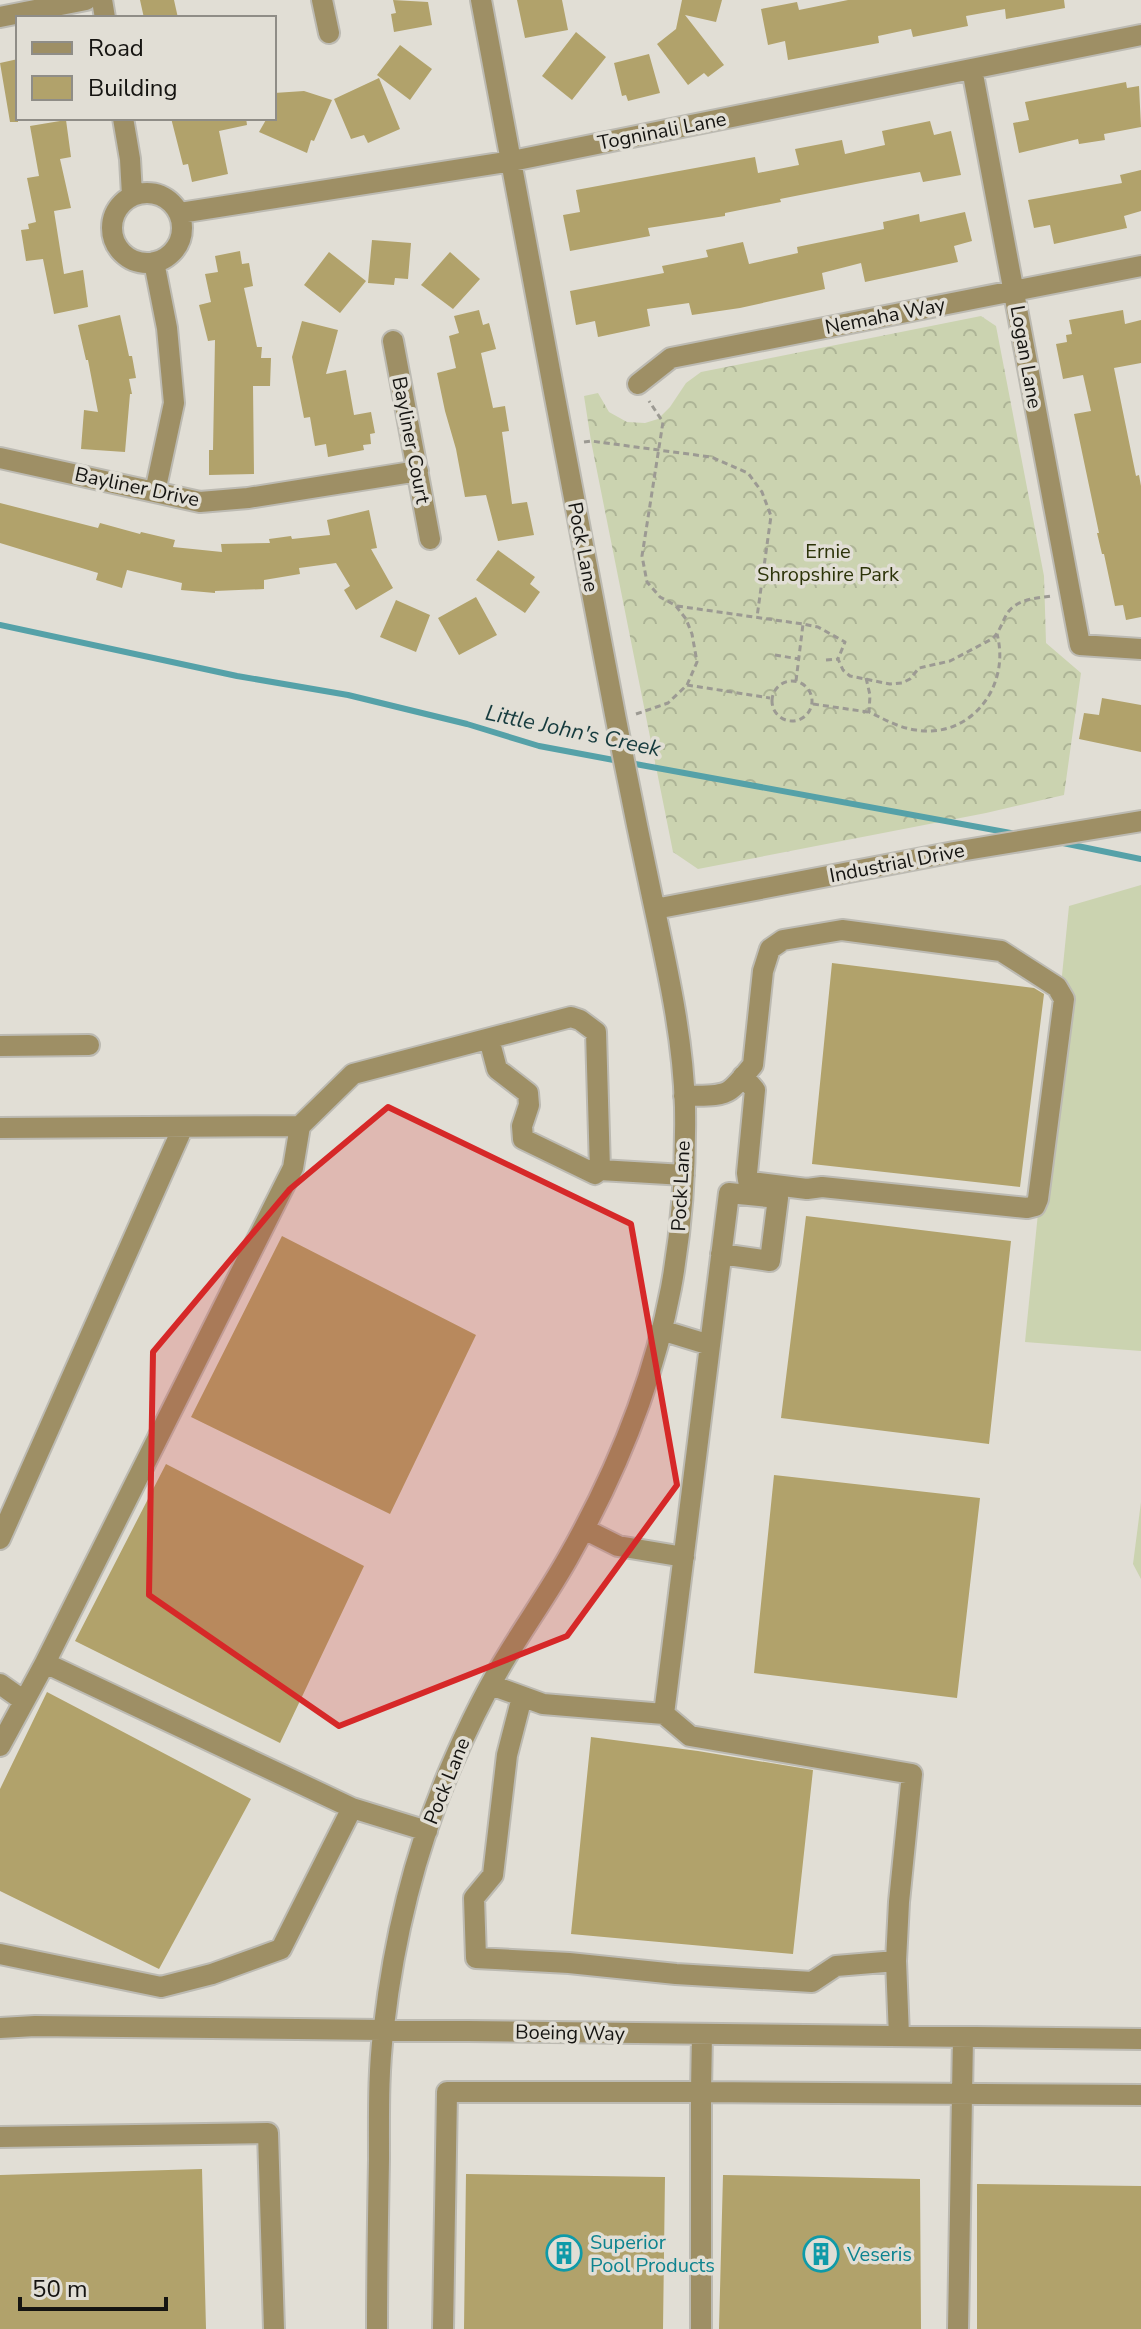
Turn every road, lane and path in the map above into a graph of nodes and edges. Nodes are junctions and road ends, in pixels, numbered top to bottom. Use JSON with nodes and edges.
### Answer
{"nodes":[{"id":1,"x":86,"y":0,"type":"edge"},
{"id":2,"x":322,"y":0,"type":"edge"},
{"id":3,"x":481,"y":0,"type":"edge"},
{"id":4,"x":0,"y":17,"type":"edge"},
{"id":5,"x":329,"y":33,"type":"dead end"},
{"id":6,"x":1141,"y":35,"type":"edge"},
{"id":7,"x":972,"y":69,"type":"junction"},
{"id":8,"x":123,"y":120,"type":"edge"},
{"id":9,"x":512,"y":161,"type":"junction"},
{"id":10,"x":132,"y":195,"type":"junction"},
{"id":11,"x":180,"y":213,"type":"junction"},
{"id":12,"x":154,"y":262,"type":"junction"},
{"id":13,"x":1141,"y":266,"type":"edge"},
{"id":14,"x":1014,"y":291,"type":"junction"},
{"id":15,"x":393,"y":341,"type":"dead end"},
{"id":16,"x":638,"y":384,"type":"joint"},
{"id":17,"x":564,"y":446,"type":"junction"},
{"id":18,"x":659,"y":449,"type":"junction"},
{"id":19,"x":0,"y":458,"type":"edge"},
{"id":20,"x":418,"y":471,"type":"junction"},
{"id":21,"x":155,"y":492,"type":"junction"},
{"id":22,"x":430,"y":539,"type":"dead end"},
{"id":23,"x":1069,"y":592,"type":"junction"},
{"id":24,"x":675,"y":605,"type":"junction"},
{"id":25,"x":757,"y":617,"type":"junction"},
{"id":26,"x":803,"y":624,"type":"junction"},
{"id":27,"x":997,"y":634,"type":"junction"},
{"id":28,"x":1141,"y":649,"type":"edge"},
{"id":29,"x":775,"y":655,"type":"dead end"},
{"id":30,"x":799,"y":659,"type":"junction"},
{"id":31,"x":838,"y":659,"type":"junction"},
{"id":32,"x":826,"y":660,"type":"dead end"},
{"id":33,"x":866,"y":678,"type":"junction"},
{"id":34,"x":796,"y":681,"type":"junction"},
{"id":35,"x":687,"y":685,"type":"junction"},
{"id":36,"x":772,"y":698,"type":"junction"},
{"id":37,"x":813,"y":704,"type":"junction"},
{"id":38,"x":869,"y":712,"type":"junction"},
{"id":39,"x":617,"y":724,"type":"junction"},
{"id":40,"x":1131,"y":822,"type":"edge"},
{"id":41,"x":655,"y":909,"type":"junction"},
{"id":42,"x":489,"y":1039,"type":"junction"},
{"id":43,"x":89,"y":1045,"type":"dead end"},
{"id":44,"x":0,"y":1046,"type":"edge"},
{"id":45,"x":743,"y":1076,"type":"junction"},
{"id":46,"x":684,"y":1096,"type":"junction"},
{"id":47,"x":300,"y":1126,"type":"junction"},
{"id":48,"x":183,"y":1127,"type":"junction"},
{"id":49,"x":0,"y":1128,"type":"edge"},
{"id":50,"x":600,"y":1170,"type":"junction"},
{"id":51,"x":684,"y":1175,"type":"junction"},
{"id":52,"x":721,"y":1254,"type":"dead end"},
{"id":53,"x":661,"y":1330,"type":"junction"},
{"id":54,"x":710,"y":1345,"type":"junction"},
{"id":55,"x":584,"y":1529,"type":"junction"},
{"id":56,"x":0,"y":1539,"type":"edge"},
{"id":57,"x":684,"y":1557,"type":"junction"},
{"id":58,"x":45,"y":1663,"type":"junction"},
{"id":59,"x":0,"y":1684,"type":"edge"},
{"id":60,"x":491,"y":1685,"type":"junction"},
{"id":61,"x":522,"y":1697,"type":"junction"},
{"id":62,"x":24,"y":1701,"type":"junction"},
{"id":63,"x":664,"y":1714,"type":"junction"},
{"id":64,"x":0,"y":1746,"type":"edge"},
{"id":65,"x":352,"y":1808,"type":"junction"},
{"id":66,"x":427,"y":1831,"type":"junction"},
{"id":67,"x":0,"y":1954,"type":"edge"},
{"id":68,"x":896,"y":1961,"type":"junction"},
{"id":69,"x":0,"y":2028,"type":"edge"},
{"id":70,"x":383,"y":2031,"type":"junction"},
{"id":71,"x":702,"y":2034,"type":"junction"},
{"id":72,"x":899,"y":2036,"type":"junction"},
{"id":73,"x":963,"y":2037,"type":"junction"},
{"id":74,"x":1141,"y":2039,"type":"edge"},
{"id":75,"x":701,"y":2092,"type":"junction"},
{"id":76,"x":962,"y":2094,"type":"junction"},
{"id":77,"x":1141,"y":2095,"type":"edge"},
{"id":78,"x":0,"y":2137,"type":"edge"},
{"id":79,"x":274,"y":2329,"type":"edge"},
{"id":80,"x":377,"y":2329,"type":"edge"},
{"id":81,"x":443,"y":2329,"type":"edge"},
{"id":82,"x":701,"y":2329,"type":"edge"},
{"id":83,"x":958,"y":2329,"type":"edge"}],
"edges":[{"from":1,"to":4,"type":"street"},
{"from":2,"to":5,"type":"street"},
{"from":3,"to":9,"type":"street","name":"Pock Lane"},
{"from":6,"to":7,"type":"street","name":"Togninali Lane"},
{"from":7,"to":9,"type":"street","name":"Togninali Lane"},
{"from":7,"to":14,"type":"street","name":"Logan Lane"},
{"from":8,"to":10,"type":"street"},
{"from":9,"to":11,"type":"street","name":"Togninali Lane"},
{"from":9,"to":17,"type":"street","name":"Pock Lane"},
{"from":10,"to":11,"type":"street"},
{"from":10,"to":12,"type":"street"},
{"from":11,"to":12,"type":"street"},
{"from":12,"to":21,"type":"street"},
{"from":13,"to":14,"type":"street","name":"Nemaha Way"},
{"from":14,"to":16,"type":"street","name":"Nemaha Way"},
{"from":14,"to":23,"type":"street","name":"Logan Lane"},
{"from":15,"to":20,"type":"street","name":"Bayliner Court"},
{"from":16,"to":18,"type":"path"},
{"from":17,"to":18,"type":"path"},
{"from":17,"to":39,"type":"street","name":"Pock Lane"},
{"from":18,"to":24,"type":"path"},
{"from":18,"to":25,"type":"path"},
{"from":19,"to":21,"type":"street","name":"Bayliner Drive"},
{"from":20,"to":21,"type":"street","name":"Bayliner Drive"},
{"from":20,"to":22,"type":"street","name":"Bayliner Court"},
{"from":23,"to":27,"type":"path"},
{"from":23,"to":28,"type":"street","name":"Logan Lane"},
{"from":24,"to":25,"type":"path"},
{"from":24,"to":35,"type":"path"},
{"from":25,"to":26,"type":"path"},
{"from":26,"to":30,"type":"path"},
{"from":26,"to":31,"type":"path"},
{"from":27,"to":33,"type":"path"},
{"from":27,"to":38,"type":"path"},
{"from":29,"to":30,"type":"path"},
{"from":30,"to":34,"type":"path"},
{"from":31,"to":32,"type":"path"},
{"from":31,"to":33,"type":"path"},
{"from":33,"to":38,"type":"path"},
{"from":34,"to":36,"type":"path"},
{"from":34,"to":37,"type":"path"},
{"from":35,"to":36,"type":"path"},
{"from":35,"to":39,"type":"path"},
{"from":36,"to":37,"type":"path"},
{"from":37,"to":38,"type":"path"},
{"from":39,"to":41,"type":"street","name":"Pock Lane"},
{"from":40,"to":41,"type":"street","name":"Industrial Drive"},
{"from":41,"to":46,"type":"street","name":"Pock Lane"},
{"from":42,"to":47,"type":"street"},
{"from":42,"to":50,"type":"street"},
{"from":42,"to":50,"type":"street"},
{"from":43,"to":44,"type":"street"},
{"from":45,"to":45,"type":"street"},
{"from":45,"to":46,"type":"street"},
{"from":46,"to":51,"type":"street","name":"Pock Lane"},
{"from":47,"to":48,"type":"street"},
{"from":47,"to":58,"type":"street"},
{"from":48,"to":49,"type":"street"},
{"from":48,"to":56,"type":"street"},
{"from":50,"to":51,"type":"street"},
{"from":51,"to":53,"type":"street","name":"Pock Lane"},
{"from":52,"to":54,"type":"street"},
{"from":53,"to":54,"type":"street"},
{"from":53,"to":55,"type":"street","name":"Pock Lane"},
{"from":54,"to":57,"type":"street"},
{"from":55,"to":57,"type":"street"},
{"from":55,"to":60,"type":"street","name":"Pock Lane"},
{"from":57,"to":63,"type":"street"},
{"from":58,"to":62,"type":"street"},
{"from":58,"to":65,"type":"street"},
{"from":59,"to":62,"type":"street"},
{"from":60,"to":61,"type":"street"},
{"from":60,"to":66,"type":"street","name":"Pock Lane"},
{"from":61,"to":63,"type":"street"},
{"from":61,"to":68,"type":"street"},
{"from":62,"to":64,"type":"street"},
{"from":63,"to":68,"type":"street"},
{"from":65,"to":66,"type":"street"},
{"from":65,"to":67,"type":"street"},
{"from":66,"to":70,"type":"street","name":"Pock Lane"},
{"from":68,"to":72,"type":"street"},
{"from":69,"to":70,"type":"street","name":"Boeing Way"},
{"from":70,"to":71,"type":"street","name":"Boeing Way"},
{"from":70,"to":80,"type":"street","name":"Pock Lane"},
{"from":71,"to":72,"type":"street","name":"Boeing Way"},
{"from":71,"to":75,"type":"street"},
{"from":72,"to":73,"type":"street","name":"Boeing Way"},
{"from":73,"to":74,"type":"street","name":"Boeing Way"},
{"from":73,"to":76,"type":"street"},
{"from":75,"to":76,"type":"street"},
{"from":75,"to":81,"type":"street"},
{"from":75,"to":82,"type":"street"},
{"from":76,"to":77,"type":"street"},
{"from":76,"to":83,"type":"street"},
{"from":78,"to":79,"type":"street"}]}
